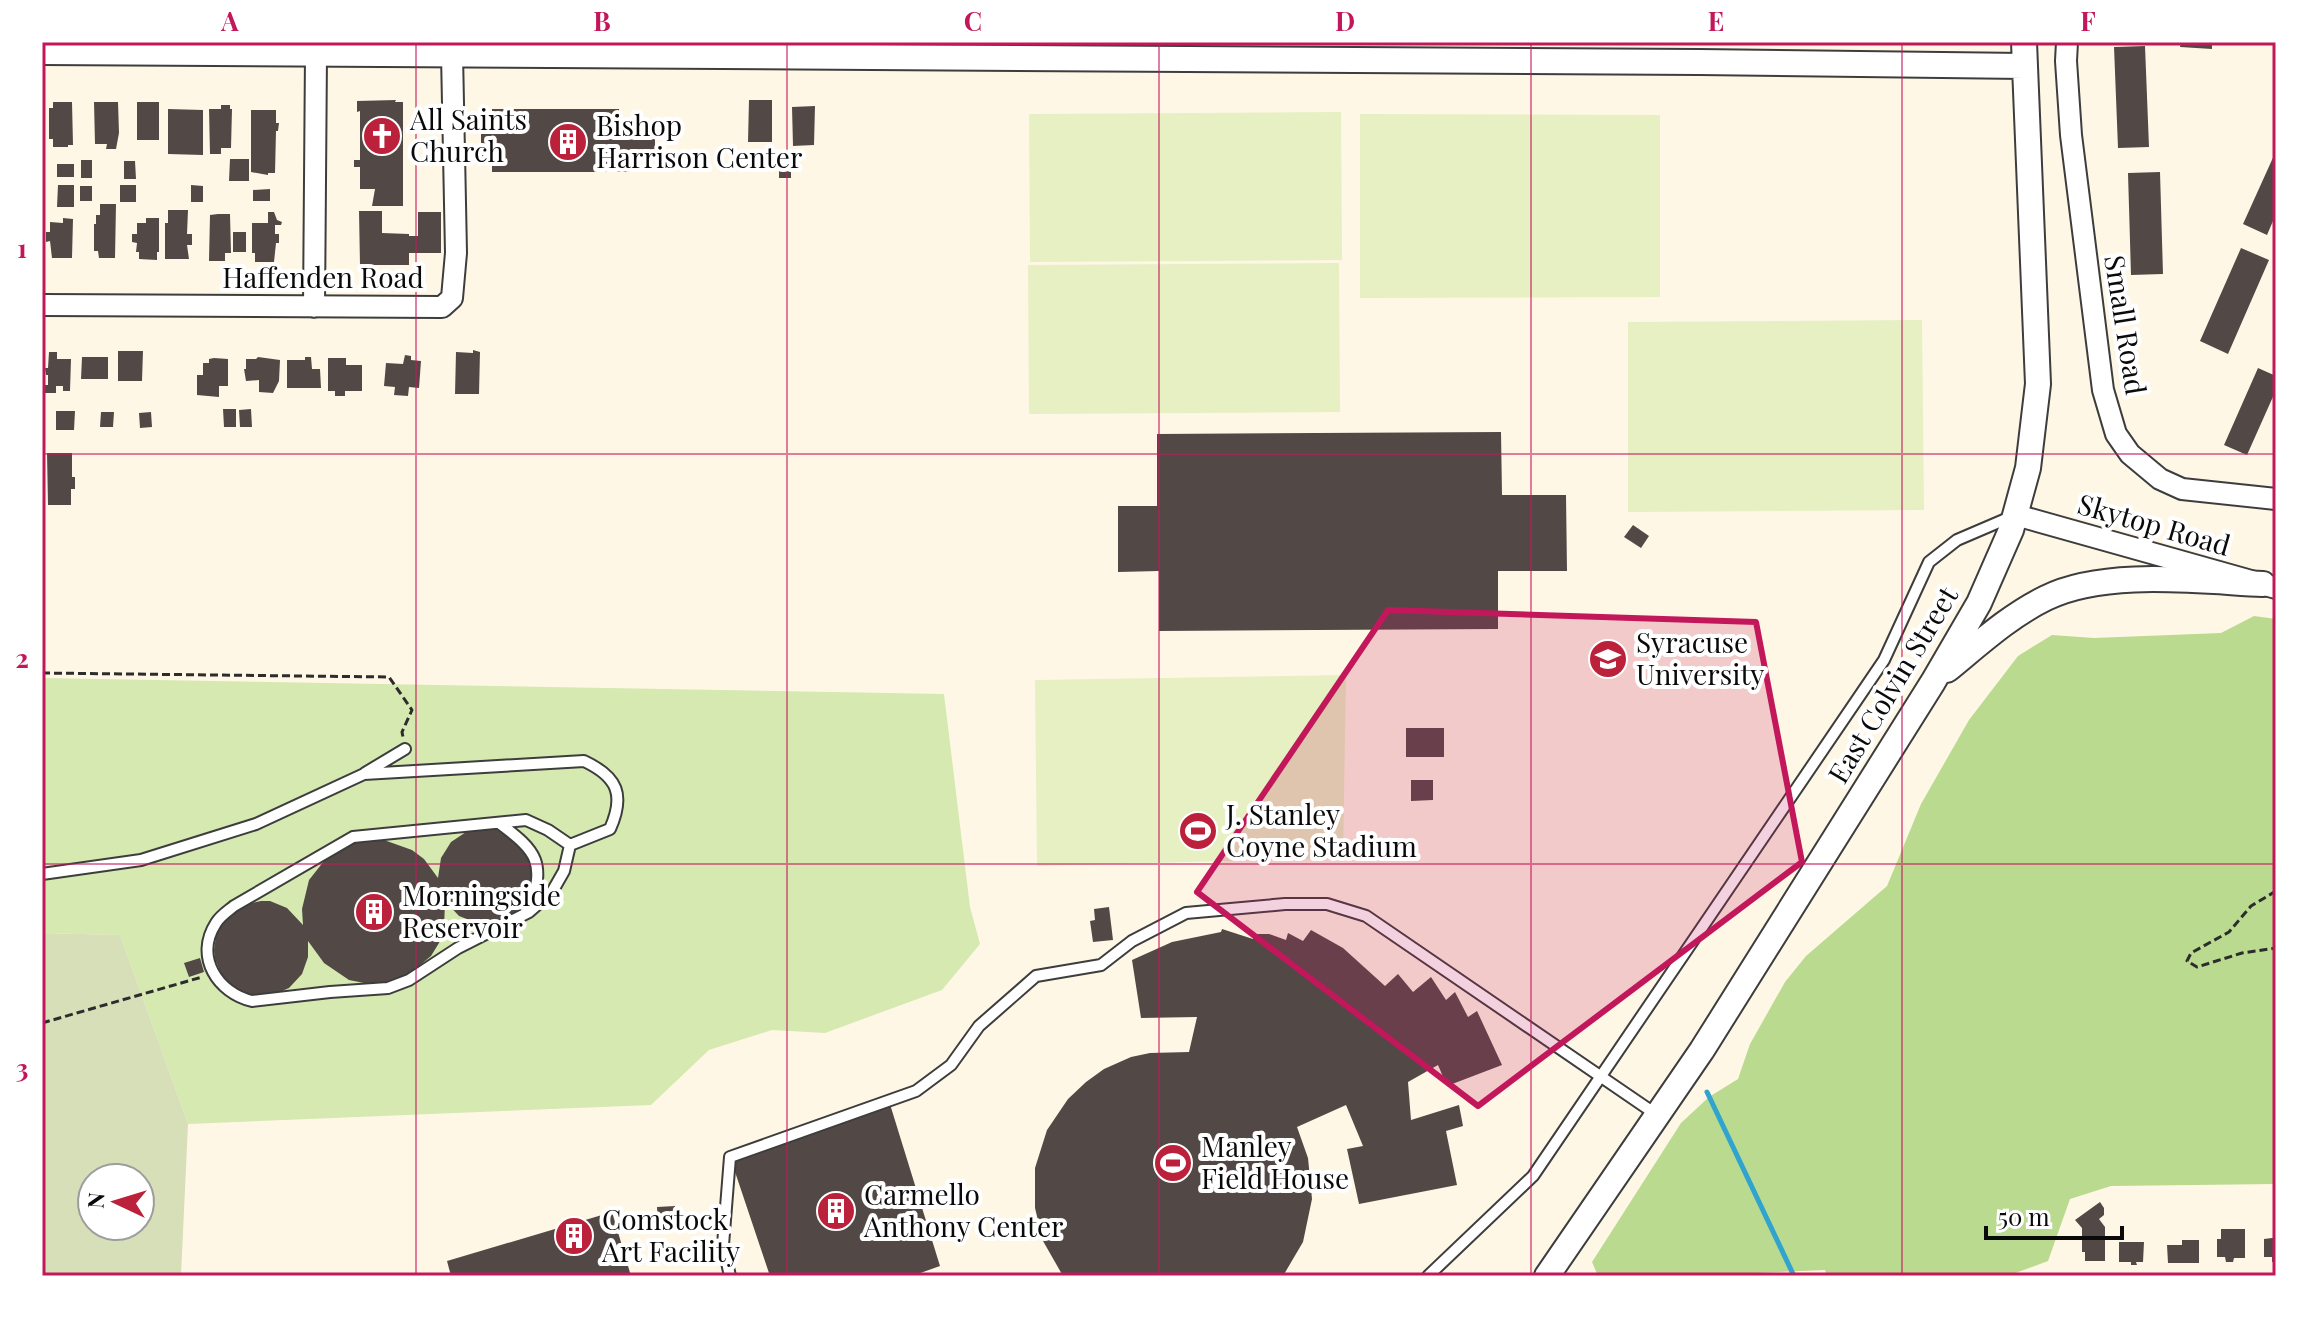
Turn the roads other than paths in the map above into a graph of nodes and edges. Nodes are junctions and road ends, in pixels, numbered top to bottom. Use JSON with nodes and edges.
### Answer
{"nodes":[{"id":1,"x":2067,"y":42,"type":"edge"},
{"id":2,"x":243,"y":48,"type":"edge"},
{"id":3,"x":1150,"y":50,"type":"edge"},
{"id":4,"x":1192,"y":51,"type":"edge"},
{"id":5,"x":42,"y":52,"type":"edge"},
{"id":6,"x":316,"y":54,"type":"junction"},
{"id":7,"x":452,"y":54,"type":"junction"},
{"id":8,"x":2024,"y":54,"type":"edge"},
{"id":9,"x":42,"y":305,"type":"edge"},
{"id":10,"x":314,"y":307,"type":"junction"},
{"id":11,"x":2276,"y":499,"type":"edge"},
{"id":12,"x":2016,"y":515,"type":"junction"},
{"id":13,"x":2270,"y":586,"type":"edge"},
{"id":14,"x":1933,"y":682,"type":"junction"},
{"id":15,"x":405,"y":749,"type":"road end"},
{"id":16,"x":364,"y":774,"type":"junction"},
{"id":17,"x":499,"y":823,"type":"junction"},
{"id":18,"x":570,"y":845,"type":"junction"},
{"id":19,"x":42,"y":874,"type":"edge"},
{"id":20,"x":529,"y":912,"type":"junction"},
{"id":21,"x":1601,"y":1078,"type":"junction"},
{"id":22,"x":1657,"y":1115,"type":"junction"},
{"id":23,"x":730,"y":1276,"type":"edge"},
{"id":24,"x":1428,"y":1276,"type":"edge"},
{"id":25,"x":1547,"y":1276,"type":"edge"}],
"edges":[{"from":1,"to":11,"type":"street","name":"Small Road"},
{"from":2,"to":5,"type":"street"},
{"from":2,"to":6,"type":"street"},
{"from":3,"to":4,"type":"street"},
{"from":3,"to":7,"type":"street"},
{"from":4,"to":8,"type":"street"},
{"from":6,"to":7,"type":"street"},
{"from":6,"to":10,"type":"street"},
{"from":7,"to":10,"type":"street","name":"Haffenden Road"},
{"from":8,"to":12,"type":"street","name":"East Colvin Street"},
{"from":9,"to":10,"type":"street","name":"Haffenden Road"},
{"from":12,"to":13,"type":"street","name":"Skytop Road"},
{"from":12,"to":14,"type":"street","name":"East Colvin Street"},
{"from":12,"to":21,"type":"lane"},
{"from":13,"to":14,"type":"street"},
{"from":14,"to":22,"type":"street","name":"East Colvin Street"},
{"from":15,"to":16,"type":"lane"},
{"from":16,"to":18,"type":"lane"},
{"from":16,"to":19,"type":"lane"},
{"from":17,"to":18,"type":"lane"},
{"from":17,"to":20,"type":"lane"},
{"from":17,"to":20,"type":"lane"},
{"from":18,"to":20,"type":"lane"},
{"from":21,"to":22,"type":"lane"},
{"from":21,"to":23,"type":"lane"},
{"from":21,"to":24,"type":"lane"},
{"from":22,"to":25,"type":"street","name":"East Colvin Street"}]}
